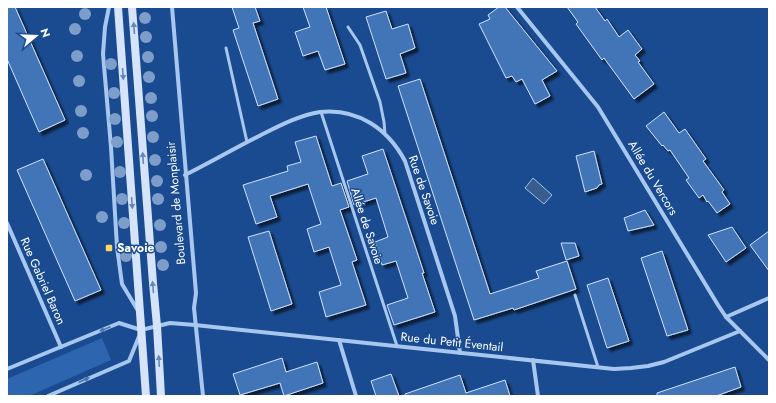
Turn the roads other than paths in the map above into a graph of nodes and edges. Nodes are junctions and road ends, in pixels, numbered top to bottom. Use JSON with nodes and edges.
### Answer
{"nodes":[{"id":1,"x":109,"y":7,"type":"edge"},
{"id":2,"x":118,"y":7,"type":"edge"},
{"id":3,"x":132,"y":7,"type":"edge"},
{"id":4,"x":172,"y":7,"type":"edge"},
{"id":5,"x":517,"y":7,"type":"edge"},
{"id":6,"x":348,"y":27,"type":"dead end"},
{"id":7,"x":226,"y":48,"type":"dead end"},
{"id":8,"x":321,"y":112,"type":"junction"},
{"id":9,"x":385,"y":134,"type":"junction"},
{"id":10,"x":247,"y":142,"type":"junction"},
{"id":11,"x":185,"y":175,"type":"junction"},
{"id":12,"x":7,"y":223,"type":"edge"},
{"id":13,"x":575,"y":296,"type":"dead end"},
{"id":14,"x":769,"y":298,"type":"edge"},
{"id":15,"x":140,"y":313,"type":"junction"},
{"id":16,"x":726,"y":316,"type":"junction"},
{"id":17,"x":195,"y":325,"type":"junction"},
{"id":18,"x":157,"y":326,"type":"junction"},
{"id":19,"x":141,"y":330,"type":"junction"},
{"id":20,"x":740,"y":331,"type":"junction"},
{"id":21,"x":339,"y":340,"type":"junction"},
{"id":22,"x":397,"y":346,"type":"junction"},
{"id":23,"x":61,"y":347,"type":"junction"},
{"id":24,"x":460,"y":353,"type":"junction"},
{"id":25,"x":534,"y":360,"type":"junction"},
{"id":26,"x":769,"y":360,"type":"edge"},
{"id":27,"x":598,"y":367,"type":"junction"},
{"id":28,"x":7,"y":369,"type":"edge"},
{"id":29,"x":54,"y":395,"type":"edge"},
{"id":30,"x":48,"y":396,"type":"edge"},
{"id":31,"x":146,"y":396,"type":"edge"},
{"id":32,"x":161,"y":396,"type":"edge"},
{"id":33,"x":203,"y":396,"type":"edge"},
{"id":34,"x":356,"y":396,"type":"edge"},
{"id":35,"x":538,"y":396,"type":"edge"}],
"edges":[{"from":1,"to":15,"type":"street"},
{"from":2,"to":15,"type":"main road","one_way":true},
{"from":18,"to":3,"type":"main road","one_way":true},
{"from":4,"to":11,"type":"street","name":"Boulevard de Monplaisir"},
{"from":5,"to":16,"type":"street","name":"Allée du Vercors"},
{"from":6,"to":9,"type":"lane"},
{"from":7,"to":10,"type":"lane"},
{"from":8,"to":9,"type":"street","name":"Rue de Savoie"},
{"from":8,"to":10,"type":"street","name":"Rue de Savoie"},
{"from":8,"to":22,"type":"lane","name":"Allée de Savoie"},
{"from":9,"to":24,"type":"street","name":"Rue de Savoie"},
{"from":10,"to":11,"type":"street","name":"Rue de Savoie"},
{"from":11,"to":17,"type":"street","name":"Boulevard de Monplaisir"},
{"from":12,"to":23,"type":"street","name":"Rue Gabriel Baron"},
{"from":13,"to":27,"type":"lane"},
{"from":14,"to":16,"type":"street"},
{"from":15,"to":19,"type":"main road"},
{"from":16,"to":20,"type":"street","name":"Allée du Vercors"},
{"from":17,"to":18,"type":"street","name":"Rue du Petit Éventail"},
{"from":17,"to":21,"type":"street","name":"Rue du Petit Éventail"},
{"from":17,"to":33,"type":"street","name":"Boulevard de Monplaisir"},
{"from":18,"to":19,"type":"street","name":"Rue du Petit Éventail"},
{"from":32,"to":18,"type":"main road","one_way":true},
{"from":19,"to":23,"type":"street","one_way":true},
{"from":29,"to":19,"type":"street","one_way":true},
{"from":19,"to":31,"type":"main road"},
{"from":20,"to":26,"type":"street","name":"Allée du Vercors"},
{"from":20,"to":27,"type":"street","name":"Rue du Petit Éventail"},
{"from":21,"to":22,"type":"street","name":"Rue du Petit Éventail"},
{"from":21,"to":34,"type":"street"},
{"from":22,"to":24,"type":"street","name":"Rue du Petit Éventail"},
{"from":23,"to":28,"type":"street"},
{"from":24,"to":25,"type":"street","name":"Rue du Petit Éventail"},
{"from":25,"to":27,"type":"street","name":"Rue du Petit Éventail"},
{"from":25,"to":35,"type":"street"},
{"from":29,"to":30,"type":"street"}]}
